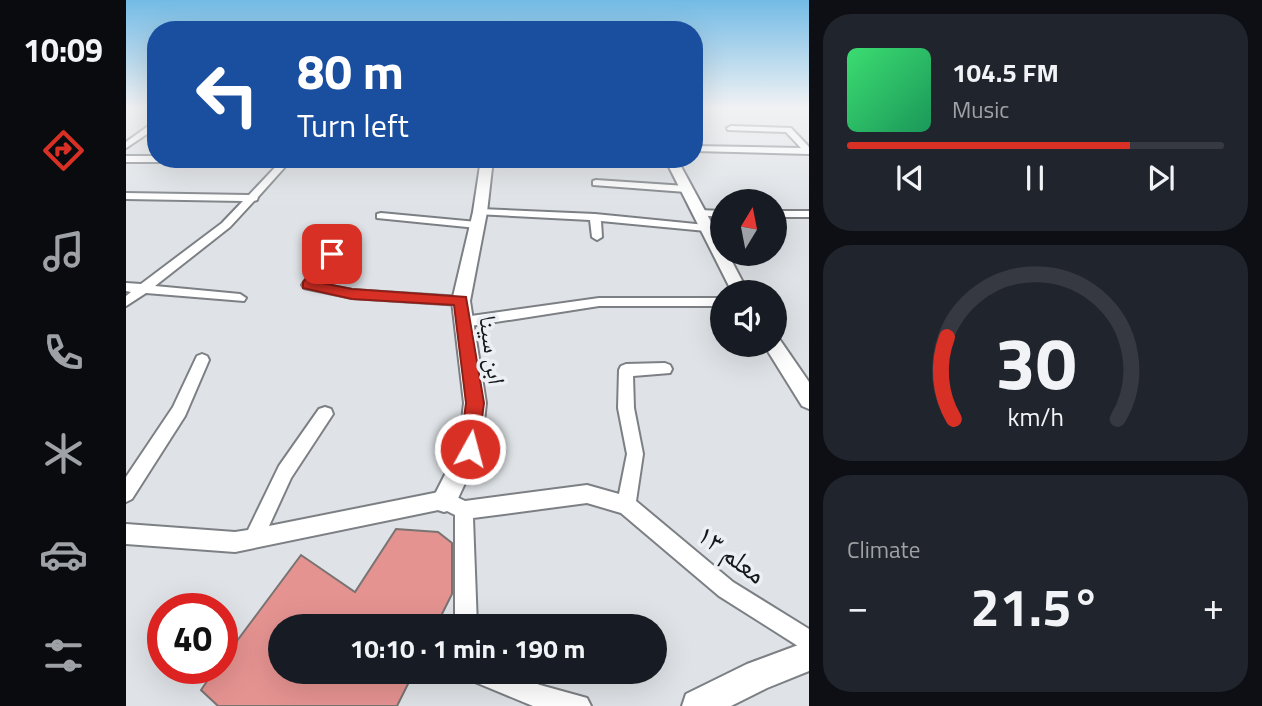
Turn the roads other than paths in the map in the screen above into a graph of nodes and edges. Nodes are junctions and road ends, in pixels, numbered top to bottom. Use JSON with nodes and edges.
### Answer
{"nodes":[{"id":1,"x":703,"y":149,"type":"edge"},
{"id":2,"x":808,"y":151,"type":"edge"},
{"id":3,"x":126,"y":159,"type":"edge"},
{"id":4,"x":147,"y":159,"type":"edge"},
{"id":5,"x":280,"y":168,"type":"edge"},
{"id":6,"x":486,"y":168,"type":"edge"},
{"id":7,"x":676,"y":168,"type":"edge"},
{"id":8,"x":596,"y":183,"type":"dead end"},
{"id":9,"x":686,"y":189,"type":"junction"},
{"id":10,"x":126,"y":196,"type":"edge"},
{"id":11,"x":254,"y":198,"type":"junction"},
{"id":12,"x":699,"y":214,"type":"junction"},
{"id":13,"x":710,"y":214,"type":"edge"},
{"id":14,"x":788,"y":214,"type":"edge"},
{"id":15,"x":809,"y":214,"type":"edge"},
{"id":16,"x":381,"y":216,"type":"dead end"},
{"id":17,"x":596,"y":217,"type":"junction"},
{"id":18,"x":478,"y":219,"type":"junction"},
{"id":19,"x":706,"y":228,"type":"junction"},
{"id":20,"x":597,"y":237,"type":"dead end"},
{"id":21,"x":332,"y":254,"type":"dead end"},
{"id":22,"x":734,"y":280,"type":"edge"},
{"id":23,"x":126,"y":287,"type":"edge"},
{"id":24,"x":144,"y":287,"type":"junction"},
{"id":25,"x":240,"y":298,"type":"dead end"},
{"id":26,"x":461,"y":301,"type":"junction"},
{"id":27,"x":126,"y":302,"type":"edge"},
{"id":28,"x":710,"y":302,"type":"edge"},
{"id":29,"x":464,"y":321,"type":"junction"},
{"id":30,"x":780,"y":357,"type":"edge"},
{"id":31,"x":202,"y":360,"type":"dead end"},
{"id":32,"x":665,"y":369,"type":"dead end"},
{"id":33,"x":809,"y":400,"type":"edge"},
{"id":34,"x":326,"y":414,"type":"dead end"},
{"id":35,"x":126,"y":493,"type":"edge"},
{"id":36,"x":444,"y":500,"type":"junction"},
{"id":37,"x":626,"y":505,"type":"junction"},
{"id":38,"x":464,"y":510,"type":"junction"},
{"id":39,"x":126,"y":534,"type":"edge"},
{"id":40,"x":254,"y":538,"type":"junction"},
{"id":41,"x":466,"y":614,"type":"edge"},
{"id":42,"x":809,"y":642,"type":"edge"},
{"id":43,"x":809,"y":656,"type":"edge"},
{"id":44,"x":509,"y":684,"type":"edge"},
{"id":45,"x":579,"y":706,"type":"edge"},
{"id":46,"x":698,"y":706,"type":"edge"}],
"edges":[{"from":1,"to":2,"type":"street"},
{"from":3,"to":4,"type":"street"},
{"from":5,"to":11,"type":"street"},
{"from":6,"to":18,"type":"street","name":"ابن سینا"},
{"from":7,"to":9,"type":"street"},
{"from":8,"to":9,"type":"street"},
{"from":9,"to":12,"type":"street"},
{"from":10,"to":11,"type":"street"},
{"from":11,"to":24,"type":"street"},
{"from":12,"to":13,"type":"street"},
{"from":12,"to":19,"type":"street"},
{"from":14,"to":15,"type":"street"},
{"from":16,"to":18,"type":"street"},
{"from":17,"to":18,"type":"street"},
{"from":17,"to":19,"type":"street"},
{"from":17,"to":20,"type":"street"},
{"from":18,"to":26,"type":"street","name":"ابن سینا"},
{"from":19,"to":22,"type":"street"},
{"from":21,"to":26,"type":"street"},
{"from":23,"to":24,"type":"street"},
{"from":24,"to":25,"type":"street"},
{"from":24,"to":27,"type":"street"},
{"from":26,"to":29,"type":"street","name":"ابن سینا"},
{"from":28,"to":29,"type":"street"},
{"from":29,"to":36,"type":"street","name":"ابن سینا"},
{"from":30,"to":33,"type":"street"},
{"from":31,"to":35,"type":"street"},
{"from":32,"to":37,"type":"street"},
{"from":34,"to":40,"type":"street"},
{"from":36,"to":38,"type":"street"},
{"from":36,"to":40,"type":"street"},
{"from":37,"to":38,"type":"street","name":"معلم ۱۳"},
{"from":37,"to":42,"type":"street","name":"معلم ۱۳"},
{"from":38,"to":41,"type":"street"},
{"from":39,"to":40,"type":"street"},
{"from":43,"to":46,"type":"street"},
{"from":44,"to":45,"type":"street"}]}
